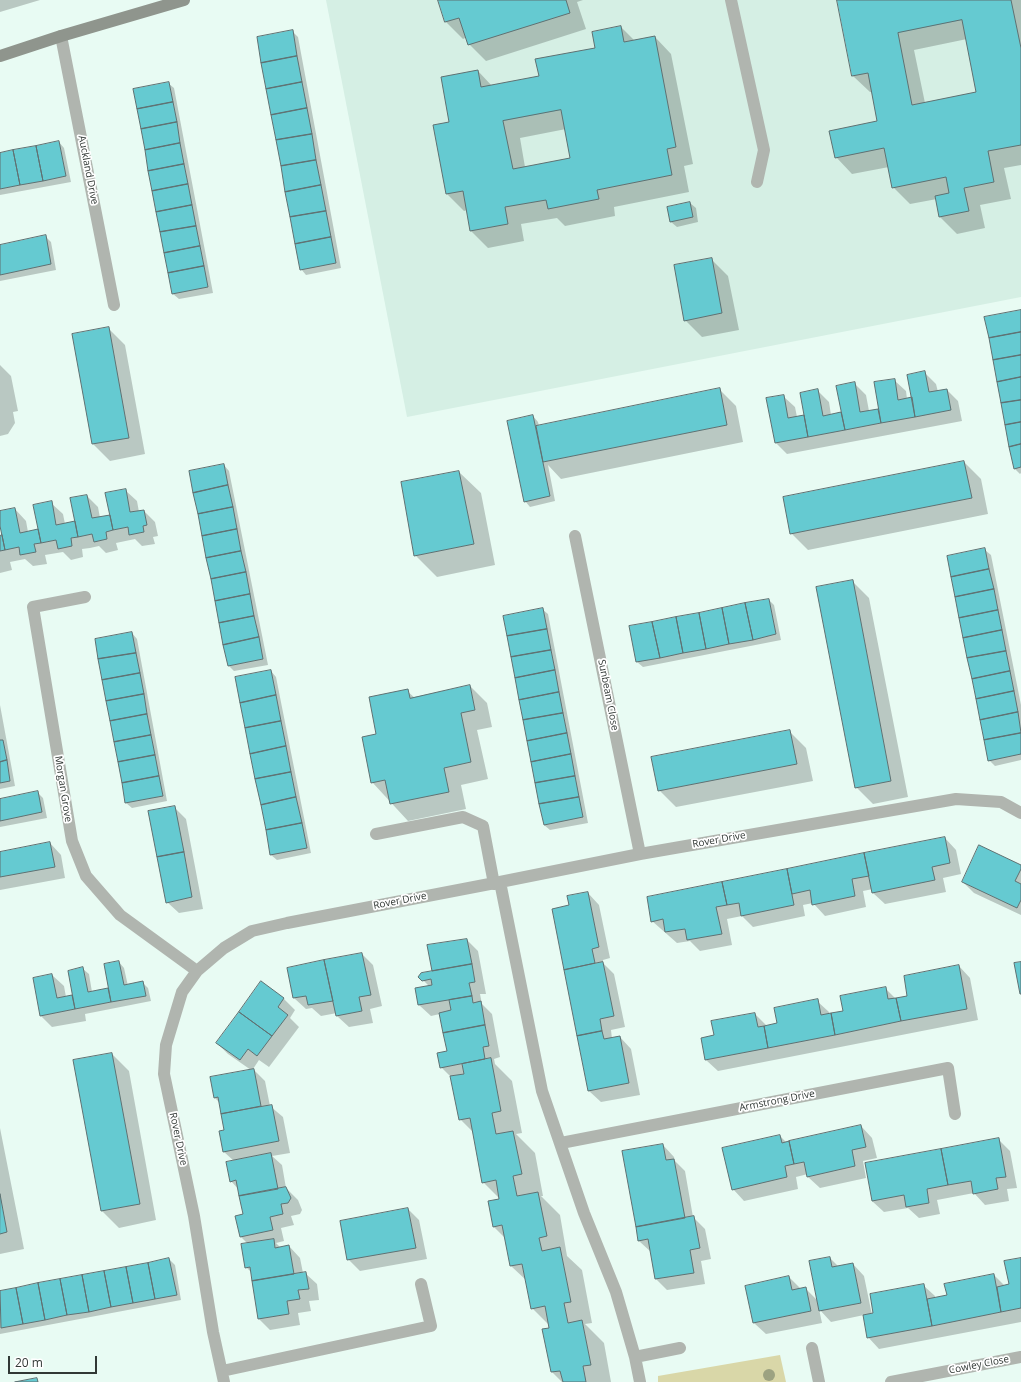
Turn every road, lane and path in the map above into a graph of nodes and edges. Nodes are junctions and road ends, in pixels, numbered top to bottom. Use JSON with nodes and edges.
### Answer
{"nodes":[{"id":1,"x":184,"y":0,"type":"edge"},
{"id":2,"x":731,"y":0,"type":"edge"},
{"id":3,"x":61,"y":36,"type":"junction"},
{"id":4,"x":0,"y":56,"type":"edge"},
{"id":5,"x":757,"y":182,"type":"dead end"},
{"id":6,"x":114,"y":304,"type":"dead end"},
{"id":7,"x":576,"y":536,"type":"dead end"},
{"id":8,"x":85,"y":597,"type":"dead end"},
{"id":9,"x":1021,"y":813,"type":"edge"},
{"id":10,"x":376,"y":834,"type":"dead end"},
{"id":11,"x":640,"y":854,"type":"junction"},
{"id":12,"x":497,"y":883,"type":"junction"},
{"id":13,"x":197,"y":971,"type":"junction"},
{"id":14,"x":955,"y":1114,"type":"dead end"},
{"id":15,"x":561,"y":1143,"type":"junction"},
{"id":16,"x":421,"y":1284,"type":"dead end"},
{"id":17,"x":680,"y":1348,"type":"dead end"},
{"id":18,"x":812,"y":1348,"type":"dead end"},
{"id":19,"x":635,"y":1357,"type":"junction"},
{"id":20,"x":1021,"y":1357,"type":"edge"},
{"id":21,"x":223,"y":1377,"type":"edge"},
{"id":22,"x":640,"y":1382,"type":"edge"},
{"id":23,"x":819,"y":1382,"type":"edge"},
{"id":24,"x":890,"y":1382,"type":"edge"}],
"edges":[{"from":1,"to":3,"type":"street"},
{"from":2,"to":5,"type":"street"},
{"from":3,"to":4,"type":"street"},
{"from":3,"to":6,"type":"street","name":"Auckland Drive"},
{"from":7,"to":11,"type":"street","name":"Sunbeam Close"},
{"from":8,"to":13,"type":"street","name":"Morgan Grove"},
{"from":9,"to":11,"type":"street","name":"Rover Drive"},
{"from":10,"to":12,"type":"street"},
{"from":11,"to":12,"type":"street","name":"Rover Drive"},
{"from":12,"to":13,"type":"street","name":"Rover Drive"},
{"from":12,"to":15,"type":"street"},
{"from":13,"to":21,"type":"street","name":"Rover Drive"},
{"from":14,"to":15,"type":"street","name":"Armstrong Drive"},
{"from":15,"to":19,"type":"street"},
{"from":16,"to":21,"type":"street","name":"Rover Drive"},
{"from":17,"to":19,"type":"street"},
{"from":18,"to":23,"type":"street"},
{"from":19,"to":22,"type":"street"},
{"from":20,"to":24,"type":"street","name":"Cowley Close"}]}
